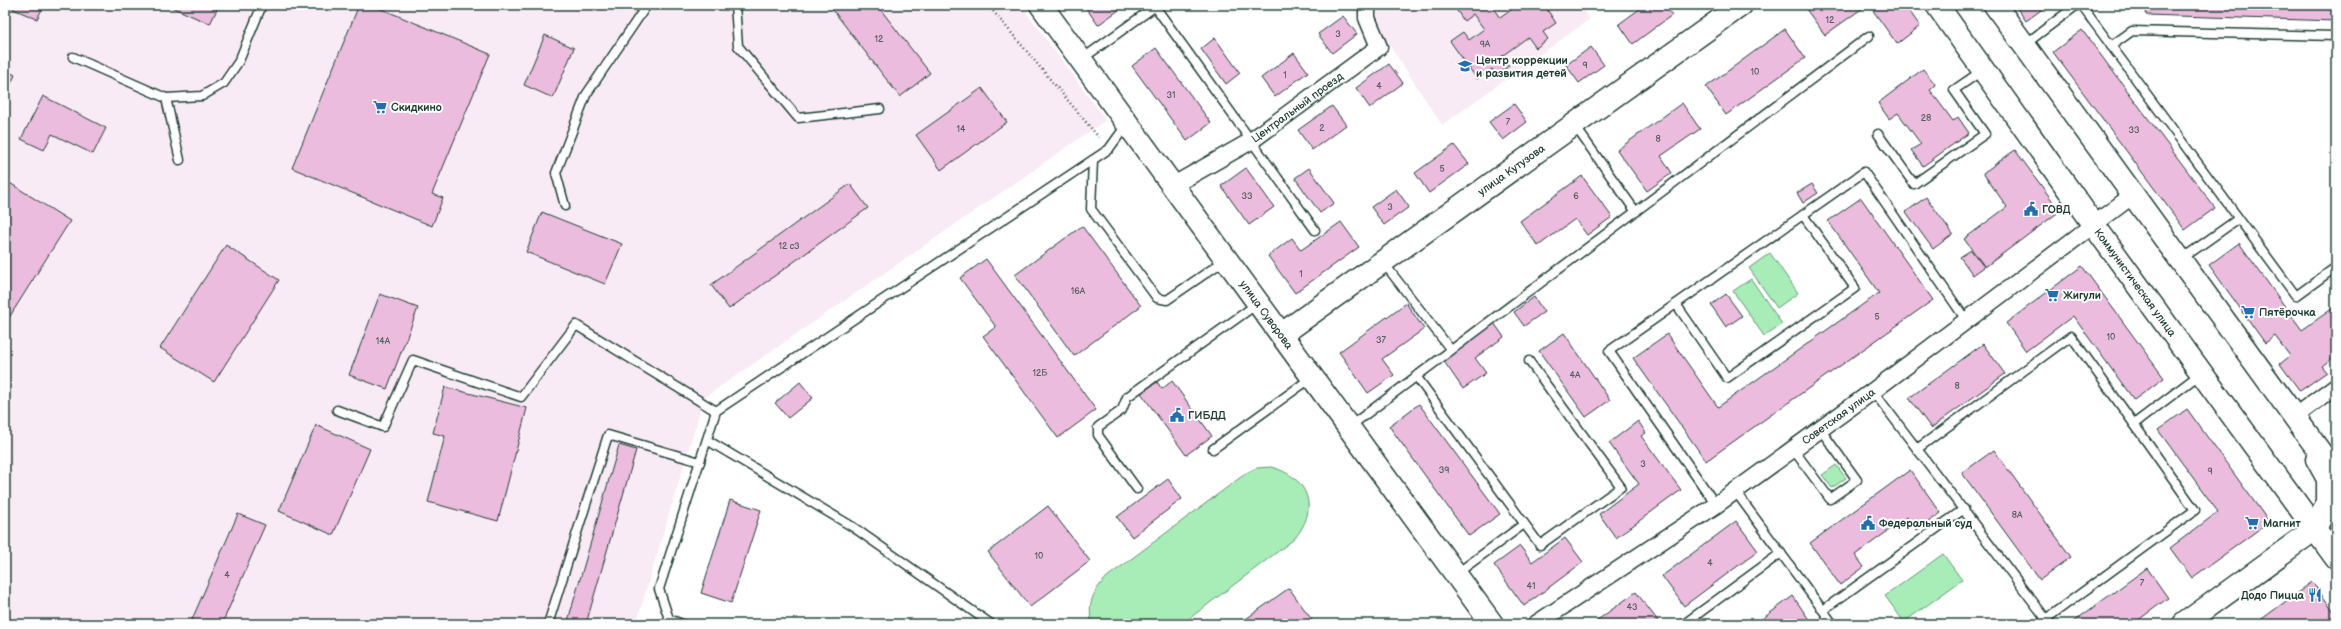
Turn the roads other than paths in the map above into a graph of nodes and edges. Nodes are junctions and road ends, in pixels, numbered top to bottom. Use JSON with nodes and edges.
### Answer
{"nodes":[{"id":1,"x":262,"y":5,"type":"edge"},
{"id":2,"x":647,"y":5,"type":"edge"},
{"id":3,"x":736,"y":5,"type":"edge"},
{"id":4,"x":1041,"y":5,"type":"edge"},
{"id":5,"x":1155,"y":5,"type":"edge"},
{"id":6,"x":1366,"y":5,"type":"edge"},
{"id":7,"x":1741,"y":5,"type":"edge"},
{"id":8,"x":1937,"y":5,"type":"edge"},
{"id":9,"x":1994,"y":5,"type":"edge"},
{"id":10,"x":2077,"y":5,"type":"edge"},
{"id":11,"x":2081,"y":5,"type":"edge"},
{"id":12,"x":1869,"y":36,"type":"dead end"},
{"id":13,"x":2336,"y":36,"type":"edge"},
{"id":14,"x":2023,"y":45,"type":"junction"},
{"id":15,"x":2111,"y":46,"type":"junction"},
{"id":16,"x":73,"y":57,"type":"dead end"},
{"id":17,"x":1082,"y":59,"type":"junction"},
{"id":18,"x":1983,"y":70,"type":"junction"},
{"id":19,"x":166,"y":98,"type":"junction"},
{"id":20,"x":880,"y":109,"type":"dead end"},
{"id":21,"x":1128,"y":124,"type":"junction"},
{"id":22,"x":1574,"y":125,"type":"junction"},
{"id":23,"x":1878,"y":134,"type":"dead end"},
{"id":24,"x":1251,"y":141,"type":"junction"},
{"id":25,"x":180,"y":160,"type":"dead end"},
{"id":26,"x":1093,"y":160,"type":"junction"},
{"id":27,"x":1172,"y":186,"type":"junction"},
{"id":28,"x":2133,"y":195,"type":"junction"},
{"id":29,"x":565,"y":206,"type":"dead end"},
{"id":30,"x":1636,"y":212,"type":"junction"},
{"id":31,"x":1803,"y":215,"type":"junction"},
{"id":32,"x":2238,"y":218,"type":"junction"},
{"id":33,"x":2093,"y":224,"type":"junction"},
{"id":34,"x":1315,"y":230,"type":"dead end"},
{"id":35,"x":1227,"y":258,"type":"junction"},
{"id":36,"x":2180,"y":260,"type":"junction"},
{"id":37,"x":1383,"y":262,"type":"junction"},
{"id":38,"x":2336,"y":267,"type":"edge"},
{"id":39,"x":1259,"y":302,"type":"junction"},
{"id":40,"x":1676,"y":304,"type":"junction"},
{"id":41,"x":1966,"y":320,"type":"junction"},
{"id":42,"x":1282,"y":334,"type":"junction"},
{"id":43,"x":1451,"y":350,"type":"junction"},
{"id":44,"x":1529,"y":361,"type":"dead end"},
{"id":45,"x":2202,"y":372,"type":"junction"},
{"id":46,"x":1416,"y":376,"type":"junction"},
{"id":47,"x":1313,"y":377,"type":"junction"},
{"id":48,"x":2336,"y":386,"type":"edge"},
{"id":49,"x":1873,"y":391,"type":"junction"},
{"id":50,"x":337,"y":410,"type":"dead end"},
{"id":51,"x":716,"y":411,"type":"junction"},
{"id":52,"x":2294,"y":417,"type":"junction"},
{"id":53,"x":2134,"y":424,"type":"junction"},
{"id":54,"x":1350,"y":427,"type":"junction"},
{"id":55,"x":1820,"y":429,"type":"junction"},
{"id":56,"x":707,"y":440,"type":"junction"},
{"id":57,"x":1213,"y":449,"type":"dead end"},
{"id":58,"x":1793,"y":449,"type":"junction"},
{"id":59,"x":1917,"y":449,"type":"junction"},
{"id":60,"x":700,"y":462,"type":"junction"},
{"id":61,"x":2336,"y":474,"type":"edge"},
{"id":62,"x":1137,"y":489,"type":"dead end"},
{"id":63,"x":1735,"y":491,"type":"junction"},
{"id":64,"x":1716,"y":505,"type":"junction"},
{"id":65,"x":1964,"y":509,"type":"junction"},
{"id":66,"x":1524,"y":524,"type":"junction"},
{"id":67,"x":2315,"y":529,"type":"junction"},
{"id":68,"x":2336,"y":531,"type":"edge"},
{"id":69,"x":1781,"y":553,"type":"junction"},
{"id":70,"x":2336,"y":558,"type":"edge"},
{"id":71,"x":1456,"y":574,"type":"junction"},
{"id":72,"x":1823,"y":610,"type":"junction"},
{"id":73,"x":2048,"y":621,"type":"edge"},
{"id":74,"x":548,"y":624,"type":"edge"},
{"id":75,"x":682,"y":624,"type":"edge"},
{"id":76,"x":991,"y":624,"type":"edge"},
{"id":77,"x":1492,"y":624,"type":"edge"},
{"id":78,"x":1536,"y":624,"type":"edge"},
{"id":79,"x":1684,"y":624,"type":"edge"},
{"id":80,"x":1833,"y":624,"type":"edge"},
{"id":81,"x":2039,"y":624,"type":"edge"},
{"id":82,"x":2184,"y":624,"type":"edge"}],
"edges":[{"from":1,"to":19,"type":"lane"},
{"from":2,"to":29,"type":"lane"},
{"from":3,"to":20,"type":"lane"},
{"from":4,"to":17,"type":"main road","name":"улица Суворова"},
{"from":5,"to":17,"type":"lane"},
{"from":5,"to":24,"type":"lane"},
{"from":6,"to":24,"type":"street","name":"Центральный проезд"},
{"from":7,"to":22,"type":"main road","name":"улица Кутузова"},
{"from":8,"to":18,"type":"main road","name":"Коммунистическая улица"},
{"from":9,"to":14,"type":"main road"},
{"from":10,"to":14,"type":"lane"},
{"from":11,"to":15,"type":"lane"},
{"from":12,"to":30,"type":"lane"},
{"from":13,"to":15,"type":"lane"},
{"from":14,"to":28,"type":"main road"},
{"from":15,"to":32,"type":"lane"},
{"from":16,"to":19,"type":"lane"},
{"from":17,"to":21,"type":"main road","name":"улица Суворова"},
{"from":18,"to":23,"type":"lane"},
{"from":18,"to":33,"type":"main road","name":"Коммунистическая улица"},
{"from":19,"to":25,"type":"lane"},
{"from":21,"to":26,"type":"lane"},
{"from":21,"to":27,"type":"main road","name":"улица Суворова"},
{"from":22,"to":30,"type":"lane"},
{"from":22,"to":37,"type":"main road","name":"улица Кутузова"},
{"from":24,"to":27,"type":"street","name":"Центральный проезд"},
{"from":24,"to":34,"type":"lane"},
{"from":26,"to":35,"type":"lane"},
{"from":26,"to":51,"type":"lane"},
{"from":27,"to":35,"type":"main road","name":"улица Суворова"},
{"from":28,"to":33,"type":"street","name":"Советская улица"},
{"from":28,"to":36,"type":"main road"},
{"from":30,"to":43,"type":"lane"},
{"from":31,"to":40,"type":"lane"},
{"from":31,"to":40,"type":"lane"},
{"from":31,"to":41,"type":"lane"},
{"from":32,"to":36,"type":"lane"},
{"from":32,"to":38,"type":"lane"},
{"from":33,"to":41,"type":"street","name":"Советская улица"},
{"from":33,"to":45,"type":"main road","name":"Коммунистическая улица"},
{"from":35,"to":39,"type":"main road","name":"улица Суворова"},
{"from":36,"to":52,"type":"main road"},
{"from":37,"to":42,"type":"main road","name":"улица Кутузова"},
{"from":37,"to":43,"type":"lane"},
{"from":39,"to":42,"type":"main road","name":"улица Суворова"},
{"from":39,"to":62,"type":"lane"},
{"from":40,"to":64,"type":"lane"},
{"from":41,"to":49,"type":"street","name":"Советская улица"},
{"from":42,"to":47,"type":"main road","name":"улица Суворова"},
{"from":43,"to":46,"type":"lane"},
{"from":44,"to":66,"type":"lane"},
{"from":45,"to":53,"type":"lane"},
{"from":45,"to":67,"type":"main road","name":"Коммунистическая улица"},
{"from":46,"to":54,"type":"lane"},
{"from":46,"to":66,"type":"lane"},
{"from":47,"to":54,"type":"main road","name":"улица Суворова"},
{"from":47,"to":57,"type":"lane"},
{"from":48,"to":52,"type":"street"},
{"from":49,"to":55,"type":"street","name":"Советская улица"},
{"from":49,"to":59,"type":"lane"},
{"from":50,"to":51,"type":"lane"},
{"from":51,"to":56,"type":"lane"},
{"from":52,"to":61,"type":"main road"},
{"from":52,"to":67,"type":"main road"},
{"from":53,"to":59,"type":"lane"},
{"from":53,"to":73,"type":"lane"},
{"from":54,"to":71,"type":"main road","name":"улица Суворова"},
{"from":55,"to":58,"type":"street","name":"Советская улица"},
{"from":55,"to":58,"type":"lane"},
{"from":56,"to":60,"type":"lane"},
{"from":56,"to":76,"type":"lane"},
{"from":58,"to":63,"type":"street","name":"Советская улица"},
{"from":59,"to":65,"type":"lane"},
{"from":60,"to":74,"type":"lane"},
{"from":60,"to":75,"type":"lane"},
{"from":63,"to":64,"type":"street","name":"Советская улица"},
{"from":63,"to":69,"type":"lane"},
{"from":64,"to":78,"type":"street","name":"Советская улица"},
{"from":65,"to":72,"type":"lane"},
{"from":65,"to":73,"type":"lane"},
{"from":66,"to":71,"type":"lane"},
{"from":67,"to":68,"type":"main road"},
{"from":67,"to":70,"type":"main road","name":"Коммунистическая улица"},
{"from":67,"to":82,"type":"main road"},
{"from":69,"to":72,"type":"lane"},
{"from":69,"to":79,"type":"lane"},
{"from":71,"to":77,"type":"main road","name":"улица Суворова"},
{"from":72,"to":80,"type":"lane"},
{"from":73,"to":81,"type":"lane"}]}
